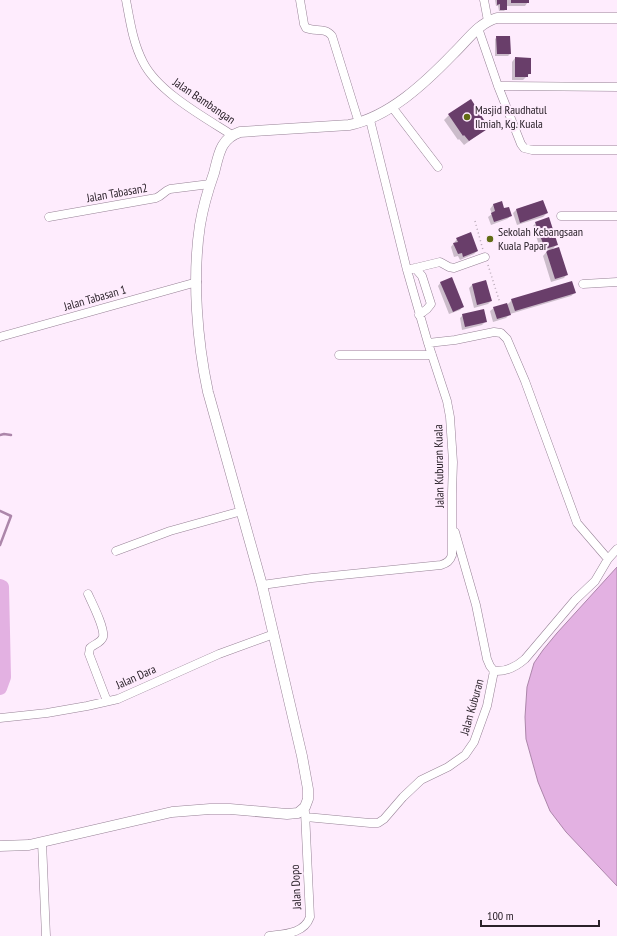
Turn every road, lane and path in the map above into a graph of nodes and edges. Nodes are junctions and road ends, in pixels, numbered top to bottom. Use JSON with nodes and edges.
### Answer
{"nodes":[{"id":1,"x":126,"y":0,"type":"edge"},
{"id":2,"x":300,"y":0,"type":"edge"},
{"id":3,"x":484,"y":0,"type":"edge"},
{"id":4,"x":617,"y":18,"type":"edge"},
{"id":5,"x":488,"y":21,"type":"junction"},
{"id":6,"x":478,"y":28,"type":"junction"},
{"id":7,"x":498,"y":86,"type":"junction"},
{"id":8,"x":617,"y":87,"type":"edge"},
{"id":9,"x":392,"y":107,"type":"junction"},
{"id":10,"x":370,"y":120,"type":"junction"},
{"id":11,"x":359,"y":123,"type":"junction"},
{"id":12,"x":232,"y":134,"type":"junction"},
{"id":13,"x":617,"y":150,"type":"edge"},
{"id":14,"x":438,"y":167,"type":"dead end"},
{"id":15,"x":210,"y":184,"type":"junction"},
{"id":16,"x":561,"y":216,"type":"dead end"},
{"id":17,"x":617,"y":216,"type":"edge"},
{"id":18,"x":49,"y":217,"type":"dead end"},
{"id":19,"x":485,"y":257,"type":"dead end"},
{"id":20,"x":411,"y":269,"type":"junction"},
{"id":21,"x":197,"y":282,"type":"junction"},
{"id":22,"x":617,"y":282,"type":"edge"},
{"id":23,"x":583,"y":284,"type":"dead end"},
{"id":24,"x":419,"y":315,"type":"junction"},
{"id":25,"x":0,"y":337,"type":"edge"},
{"id":26,"x":428,"y":343,"type":"junction"},
{"id":27,"x":339,"y":355,"type":"dead end"},
{"id":28,"x":432,"y":355,"type":"junction"},
{"id":29,"x":242,"y":511,"type":"junction"},
{"id":30,"x":452,"y":521,"type":"junction"},
{"id":31,"x":617,"y":549,"type":"edge"},
{"id":32,"x":116,"y":551,"type":"dead end"},
{"id":33,"x":608,"y":559,"type":"junction"},
{"id":34,"x":262,"y":584,"type":"junction"},
{"id":35,"x":88,"y":594,"type":"dead end"},
{"id":36,"x":274,"y":634,"type":"junction"},
{"id":37,"x":494,"y":671,"type":"junction"},
{"id":38,"x":107,"y":701,"type":"junction"},
{"id":39,"x":3,"y":718,"type":"edge"},
{"id":40,"x":305,"y":812,"type":"junction"},
{"id":41,"x":42,"y":842,"type":"junction"},
{"id":42,"x":0,"y":846,"type":"edge"},
{"id":43,"x":46,"y":936,"type":"edge"},
{"id":44,"x":269,"y":936,"type":"edge"}],
"edges":[{"from":1,"to":12,"type":"street","name":"Jalan Bambangan"},
{"from":2,"to":11,"type":"street"},
{"from":3,"to":5,"type":"street"},
{"from":4,"to":5,"type":"main road"},
{"from":5,"to":6,"type":"main road"},
{"from":6,"to":7,"type":"street"},
{"from":6,"to":9,"type":"main road"},
{"from":7,"to":8,"type":"street"},
{"from":7,"to":13,"type":"street"},
{"from":9,"to":10,"type":"main road"},
{"from":9,"to":14,"type":"street"},
{"from":10,"to":11,"type":"main road"},
{"from":10,"to":20,"type":"street","name":"Jalan Kuburan Kuala"},
{"from":11,"to":12,"type":"main road"},
{"from":12,"to":15,"type":"main road"},
{"from":15,"to":18,"type":"street","name":"Jalan Tabasan2"},
{"from":15,"to":21,"type":"main road"},
{"from":16,"to":17,"type":"street"},
{"from":19,"to":20,"type":"street"},
{"from":20,"to":24,"type":"street","name":"Jalan Kuburan Kuala"},
{"from":20,"to":24,"type":"street"},
{"from":21,"to":25,"type":"street","name":"Jalan Tabasan 1"},
{"from":21,"to":29,"type":"main road"},
{"from":22,"to":23,"type":"street"},
{"from":24,"to":26,"type":"street","name":"Jalan Kuburan Kuala"},
{"from":26,"to":28,"type":"street","name":"Jalan Kuburan Kuala"},
{"from":26,"to":33,"type":"street"},
{"from":27,"to":28,"type":"street"},
{"from":28,"to":30,"type":"street","name":"Jalan Kuburan Kuala"},
{"from":29,"to":32,"type":"street"},
{"from":29,"to":34,"type":"main road"},
{"from":30,"to":34,"type":"street","name":"Jalan Kuburan Kuala"},
{"from":30,"to":37,"type":"street"},
{"from":31,"to":33,"type":"street"},
{"from":33,"to":37,"type":"street"},
{"from":34,"to":36,"type":"main road"},
{"from":35,"to":38,"type":"street"},
{"from":36,"to":38,"type":"street","name":"Jalan Dara"},
{"from":36,"to":40,"type":"main road"},
{"from":37,"to":40,"type":"street","name":"Jalan Kuburan"},
{"from":38,"to":39,"type":"street","name":"Jalan Dara"},
{"from":40,"to":41,"type":"main road"},
{"from":40,"to":44,"type":"street","name":"Jalan Dopo"},
{"from":41,"to":42,"type":"main road"},
{"from":41,"to":43,"type":"street"}]}
